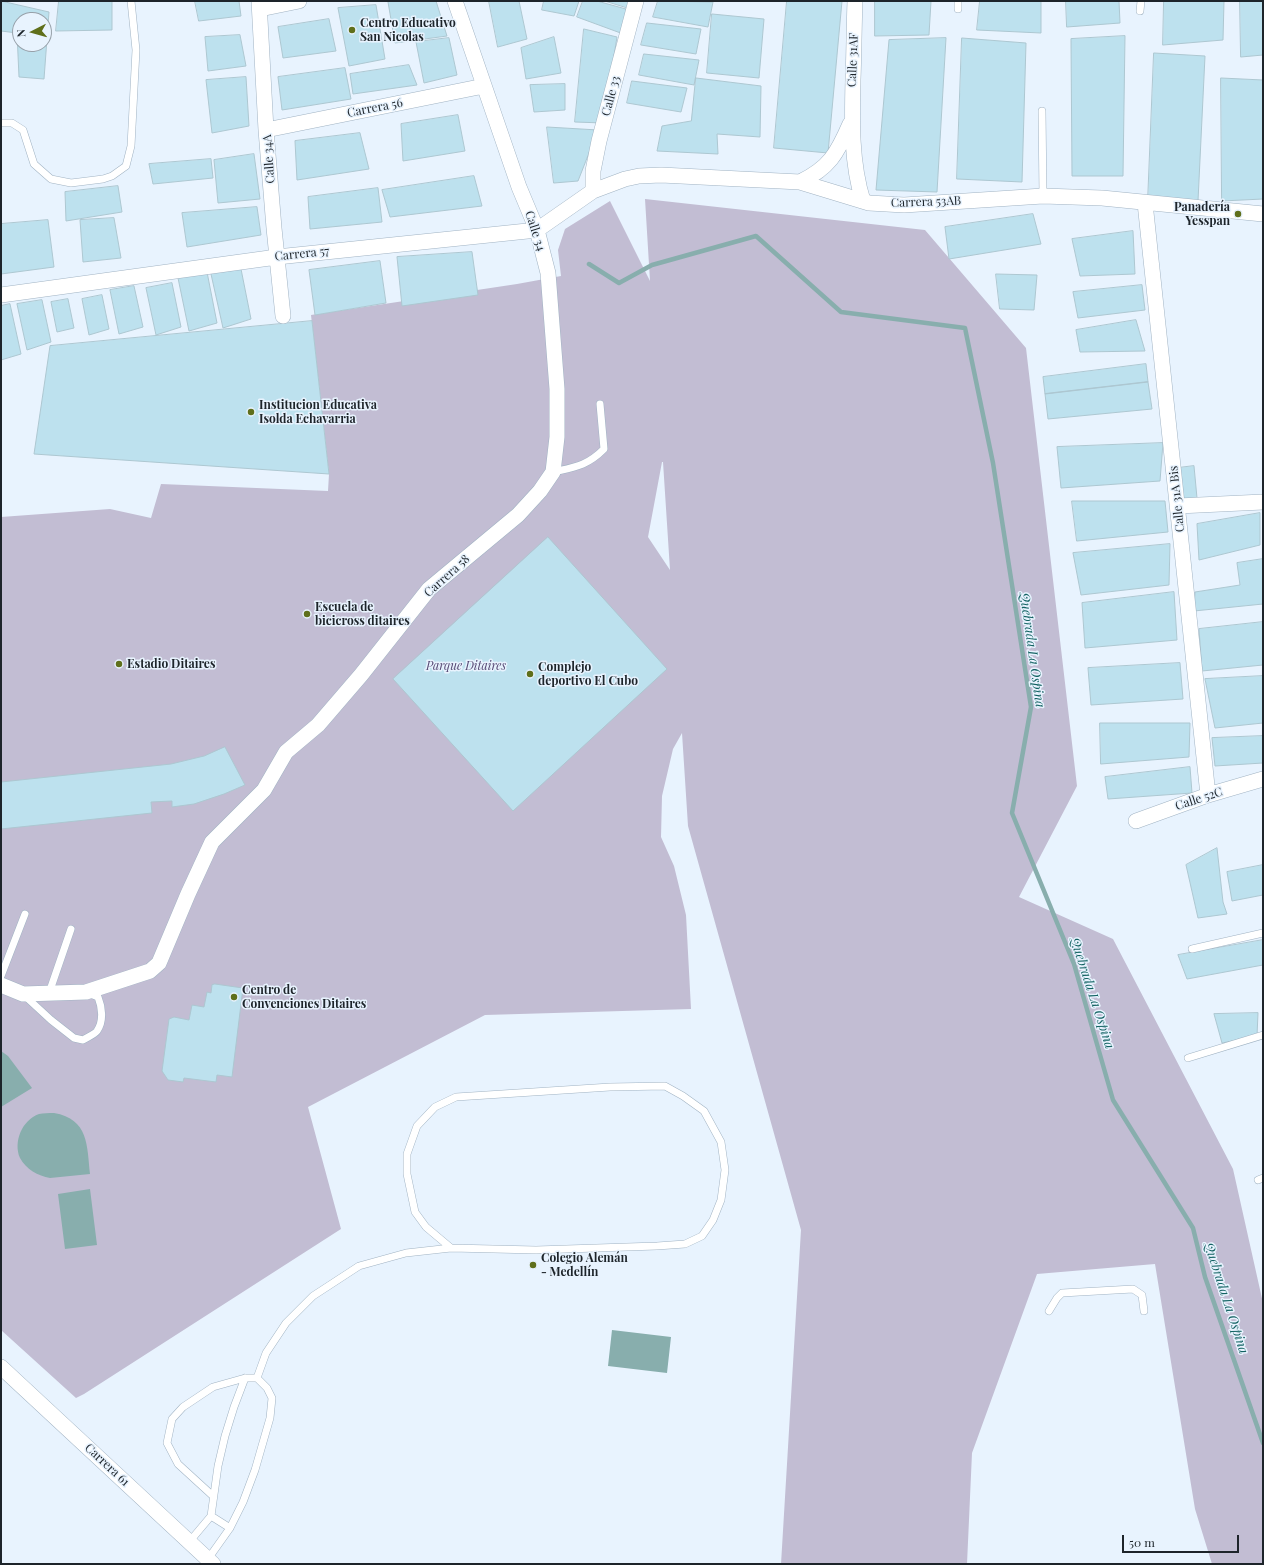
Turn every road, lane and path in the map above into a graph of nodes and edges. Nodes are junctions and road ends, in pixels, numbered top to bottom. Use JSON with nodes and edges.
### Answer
{"nodes":[{"id":1,"x":131,"y":1,"type":"edge"},
{"id":2,"x":299,"y":1,"type":"edge"},
{"id":3,"x":455,"y":1,"type":"edge"},
{"id":4,"x":636,"y":1,"type":"edge"},
{"id":5,"x":855,"y":1,"type":"edge"},
{"id":6,"x":958,"y":1,"type":"edge"},
{"id":7,"x":1141,"y":1,"type":"edge"},
{"id":8,"x":259,"y":5,"type":"edge"},
{"id":9,"x":958,"y":9,"type":"dead end"},
{"id":10,"x":1140,"y":11,"type":"dead end"},
{"id":11,"x":484,"y":86,"type":"junction"},
{"id":12,"x":1042,"y":111,"type":"dead end"},
{"id":13,"x":852,"y":119,"type":"junction"},
{"id":14,"x":1,"y":123,"type":"edge"},
{"id":15,"x":266,"y":130,"type":"junction"},
{"id":16,"x":594,"y":168,"type":"junction"},
{"id":17,"x":625,"y":179,"type":"junction"},
{"id":18,"x":800,"y":182,"type":"junction"},
{"id":19,"x":593,"y":191,"type":"junction"},
{"id":20,"x":1043,"y":196,"type":"junction"},
{"id":21,"x":863,"y":201,"type":"junction"},
{"id":22,"x":1145,"y":202,"type":"junction"},
{"id":23,"x":1263,"y":214,"type":"edge"},
{"id":24,"x":537,"y":230,"type":"junction"},
{"id":25,"x":277,"y":257,"type":"junction"},
{"id":26,"x":1,"y":295,"type":"edge"},
{"id":27,"x":283,"y":316,"type":"dead end"},
{"id":28,"x":600,"y":404,"type":"dead end"},
{"id":29,"x":553,"y":472,"type":"junction"},
{"id":30,"x":1263,"y":502,"type":"edge"},
{"id":31,"x":1178,"y":506,"type":"junction"},
{"id":32,"x":1263,"y":779,"type":"edge"},
{"id":33,"x":1208,"y":795,"type":"junction"},
{"id":34,"x":1136,"y":821,"type":"dead end"},
{"id":35,"x":25,"y":914,"type":"dead end"},
{"id":36,"x":71,"y":929,"type":"dead end"},
{"id":37,"x":1263,"y":933,"type":"edge"},
{"id":38,"x":1192,"y":949,"type":"dead end"},
{"id":39,"x":1,"y":976,"type":"edge"},
{"id":40,"x":1,"y":985,"type":"edge"},
{"id":41,"x":86,"y":992,"type":"junction"},
{"id":42,"x":23,"y":994,"type":"junction"},
{"id":43,"x":48,"y":994,"type":"junction"},
{"id":44,"x":1263,"y":1035,"type":"edge"},
{"id":45,"x":1188,"y":1058,"type":"dead end"},
{"id":46,"x":451,"y":1248,"type":"junction"},
{"id":47,"x":1049,"y":1311,"type":"dead end"},
{"id":48,"x":1144,"y":1311,"type":"dead end"},
{"id":49,"x":1,"y":1367,"type":"edge"},
{"id":50,"x":245,"y":1378,"type":"junction"},
{"id":51,"x":257,"y":1378,"type":"junction"},
{"id":52,"x":213,"y":1496,"type":"junction"},
{"id":53,"x":211,"y":1516,"type":"junction"},
{"id":54,"x":230,"y":1528,"type":"junction"},
{"id":55,"x":190,"y":1542,"type":"junction"},
{"id":56,"x":210,"y":1561,"type":"edge"}],
"edges":[{"from":1,"to":14,"type":"lane"},
{"from":2,"to":8,"type":"street"},
{"from":3,"to":11,"type":"street","name":"Calle 34"},
{"from":4,"to":16,"type":"street","name":"Calle 33"},
{"from":5,"to":13,"type":"street","name":"Calle 31AF"},
{"from":6,"to":9,"type":"lane"},
{"from":7,"to":10,"type":"lane"},
{"from":8,"to":15,"type":"street","name":"Calle 34A"},
{"from":11,"to":15,"type":"street","name":"Carrera 56"},
{"from":11,"to":24,"type":"street","name":"Calle 34"},
{"from":12,"to":20,"type":"lane"},
{"from":13,"to":18,"type":"street","name":"Calle 31AF"},
{"from":13,"to":21,"type":"street","name":"Calle 31AF"},
{"from":15,"to":25,"type":"street","name":"Calle 34A"},
{"from":16,"to":17,"type":"street"},
{"from":16,"to":19,"type":"street","name":"Calle 33"},
{"from":17,"to":18,"type":"street","name":"Carrera 53AB"},
{"from":17,"to":19,"type":"street","name":"Carrera 53AB"},
{"from":18,"to":21,"type":"street","name":"Carrera 53AB"},
{"from":19,"to":24,"type":"street","name":"Carrera 57"},
{"from":20,"to":21,"type":"street","name":"Carrera 53AB"},
{"from":20,"to":22,"type":"street","name":"Carrera 53AB"},
{"from":22,"to":23,"type":"street","name":"Carrera 53AB"},
{"from":22,"to":31,"type":"street","name":"Calle 31A Bis"},
{"from":24,"to":25,"type":"street","name":"Carrera 57"},
{"from":24,"to":29,"type":"street","name":"Calle 34"},
{"from":25,"to":26,"type":"street","name":"Carrera 57"},
{"from":25,"to":27,"type":"street","name":"Calle 34A"},
{"from":28,"to":29,"type":"lane"},
{"from":29,"to":41,"type":"street","name":"Carrera 58"},
{"from":30,"to":31,"type":"street"},
{"from":31,"to":33,"type":"street","name":"Calle 31A Bis"},
{"from":32,"to":33,"type":"street","name":"Calle 52C"},
{"from":33,"to":34,"type":"street","name":"Calle 52C"},
{"from":35,"to":39,"type":"lane"},
{"from":36,"to":43,"type":"lane"},
{"from":37,"to":38,"type":"lane"},
{"from":40,"to":42,"type":"street"},
{"from":41,"to":42,"type":"lane"},
{"from":41,"to":43,"type":"street","name":"Carrera 58"},
{"from":42,"to":43,"type":"street","name":"Carrera 58"},
{"from":44,"to":45,"type":"lane"},
{"from":46,"to":46,"type":"lane"},
{"from":46,"to":51,"type":"lane"},
{"from":47,"to":48,"type":"lane"},
{"from":49,"to":55,"type":"street","name":"Carrera 61"},
{"from":50,"to":51,"type":"lane"},
{"from":50,"to":52,"type":"lane"},
{"from":50,"to":52,"type":"lane"},
{"from":51,"to":54,"type":"lane"},
{"from":52,"to":53,"type":"lane"},
{"from":53,"to":54,"type":"lane"},
{"from":53,"to":55,"type":"lane"},
{"from":54,"to":56,"type":"lane"},
{"from":55,"to":56,"type":"street","name":"Carrera 61"}]}
